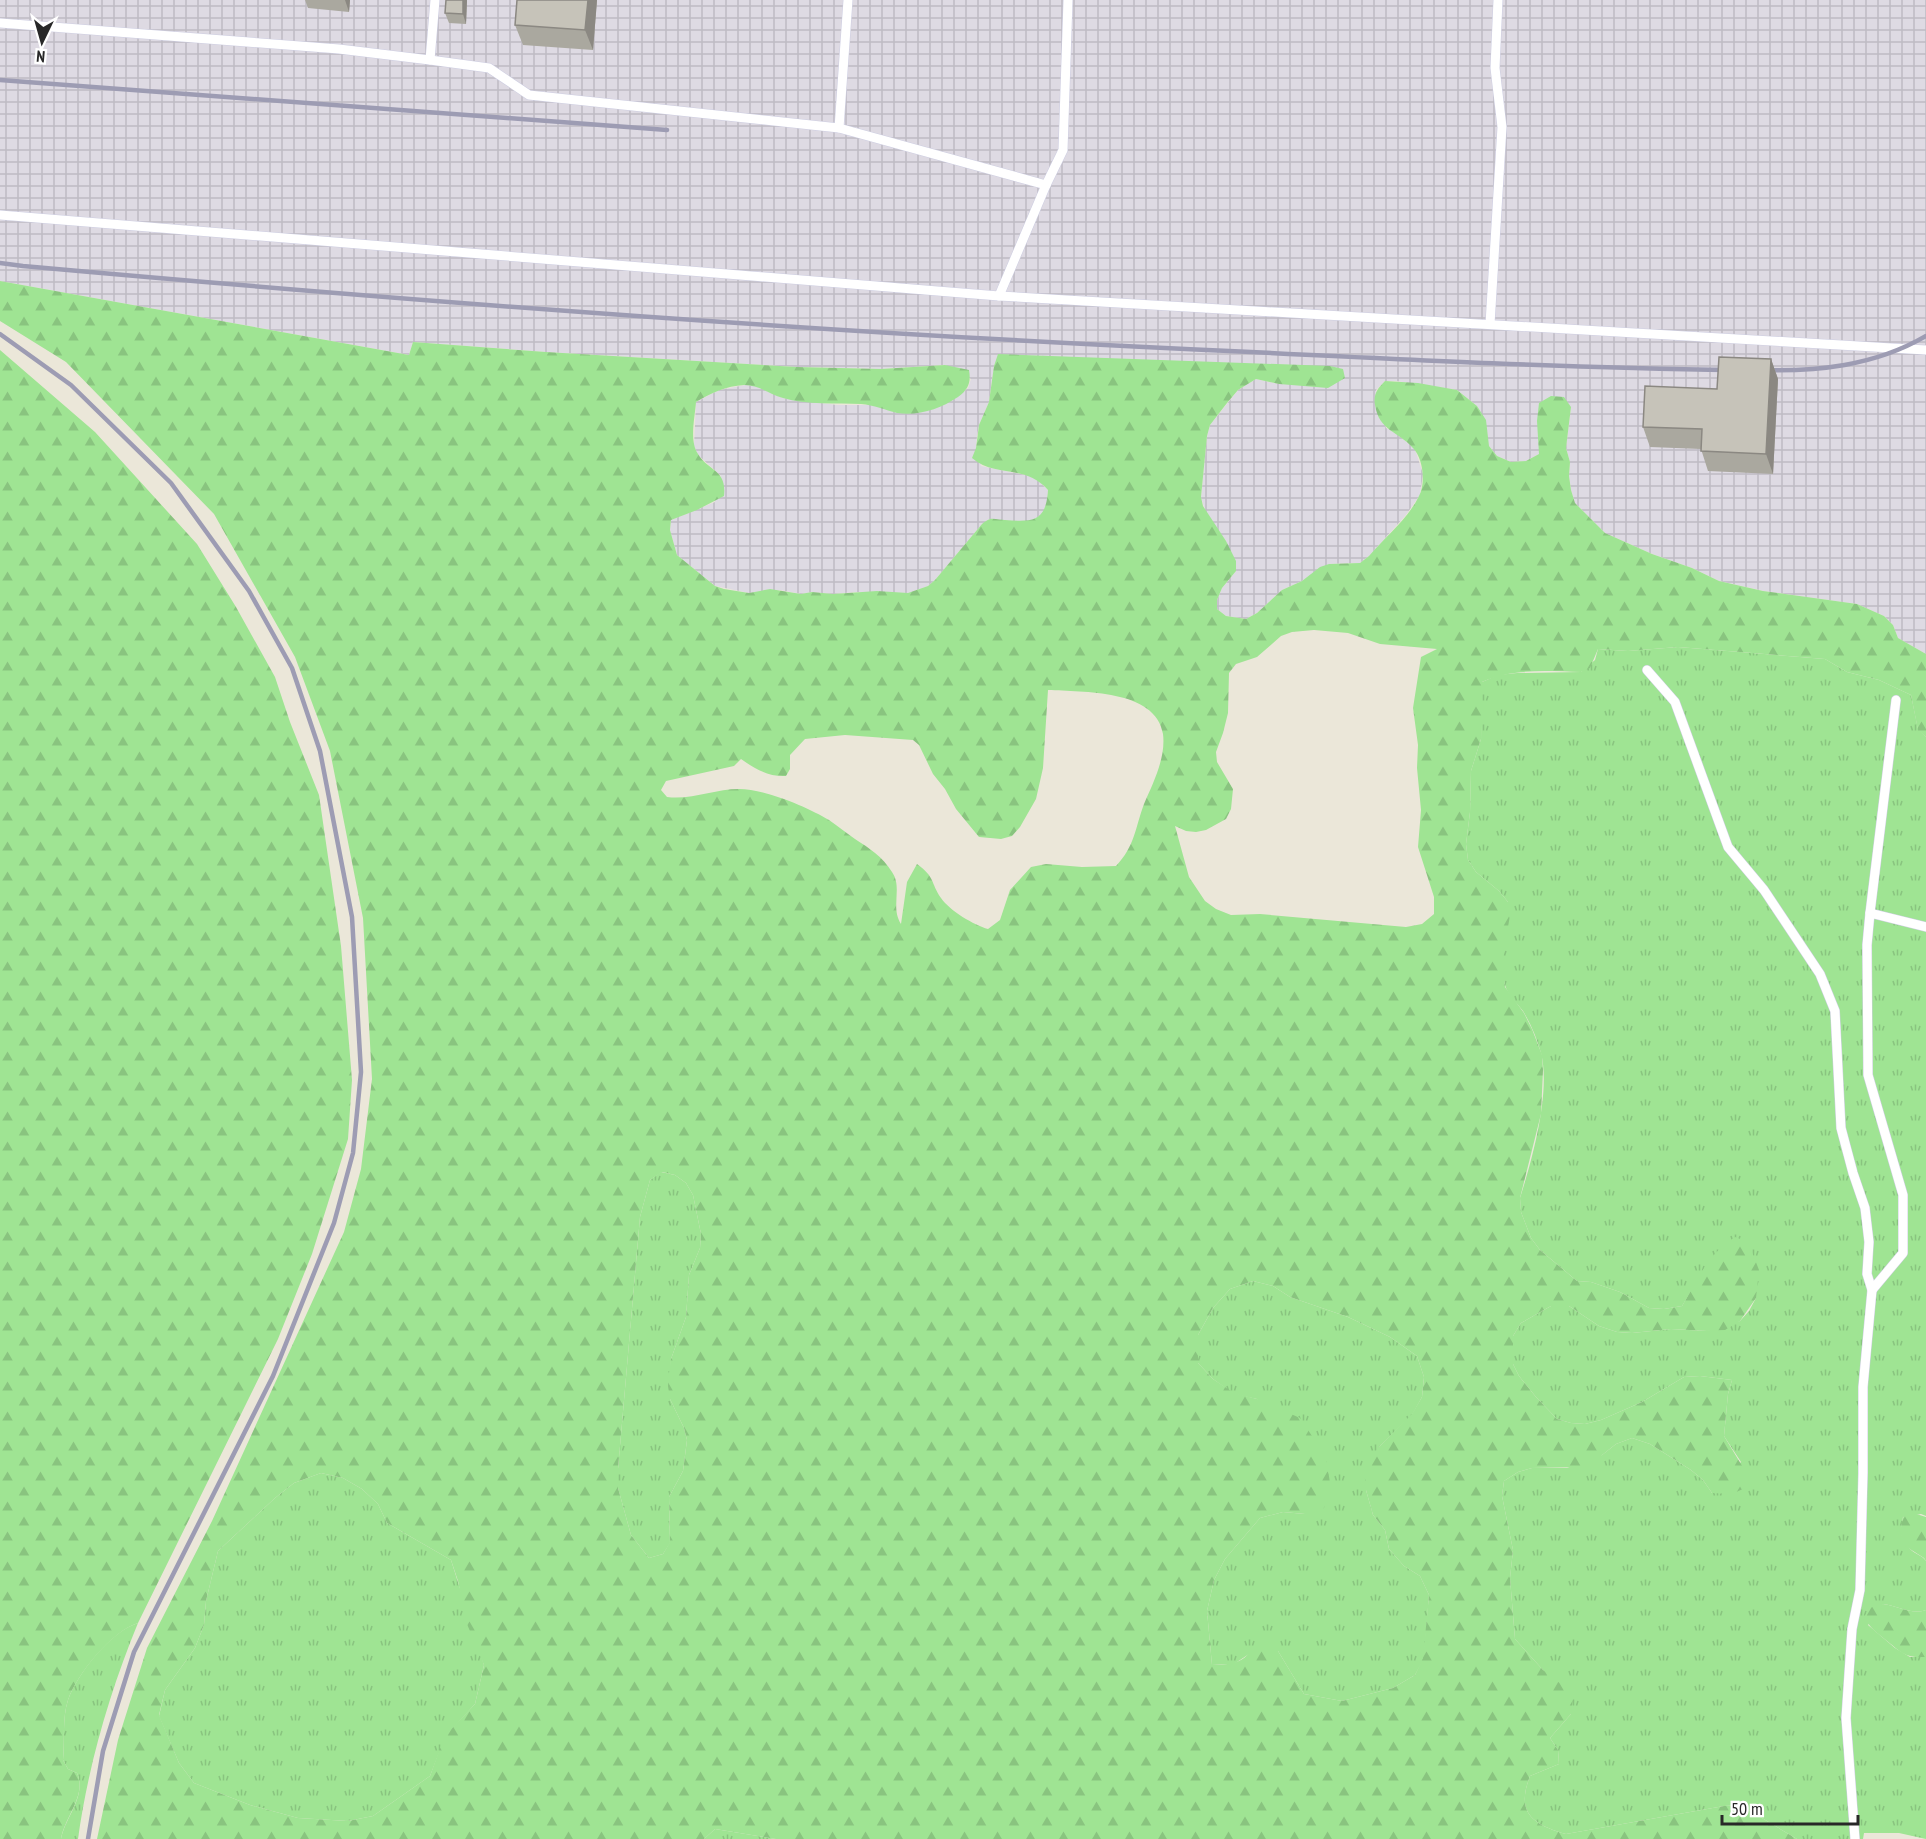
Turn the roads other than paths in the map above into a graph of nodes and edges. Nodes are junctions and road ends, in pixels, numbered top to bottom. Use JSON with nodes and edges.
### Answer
{"nodes":[{"id":1,"x":435,"y":0,"type":"edge"},
{"id":2,"x":848,"y":0,"type":"edge"},
{"id":3,"x":1068,"y":0,"type":"edge"},
{"id":4,"x":1498,"y":0,"type":"edge"},
{"id":5,"x":0,"y":23,"type":"edge"},
{"id":6,"x":430,"y":60,"type":"junction"},
{"id":7,"x":839,"y":128,"type":"junction"},
{"id":8,"x":1046,"y":185,"type":"junction"},
{"id":9,"x":0,"y":215,"type":"edge"},
{"id":10,"x":999,"y":296,"type":"junction"},
{"id":11,"x":1490,"y":324,"type":"junction"},
{"id":12,"x":1926,"y":350,"type":"edge"},
{"id":13,"x":1647,"y":670,"type":"dead end"},
{"id":14,"x":1896,"y":700,"type":"dead end"},
{"id":15,"x":1870,"y":913,"type":"junction"},
{"id":16,"x":1926,"y":927,"type":"edge"},
{"id":17,"x":1872,"y":1290,"type":"junction"},
{"id":18,"x":1855,"y":1839,"type":"edge"}],
"edges":[{"from":1,"to":6,"type":"lane"},
{"from":2,"to":7,"type":"lane"},
{"from":3,"to":8,"type":"lane"},
{"from":4,"to":11,"type":"lane"},
{"from":5,"to":6,"type":"lane"},
{"from":6,"to":7,"type":"lane"},
{"from":7,"to":8,"type":"lane"},
{"from":8,"to":10,"type":"lane"},
{"from":9,"to":10,"type":"lane"},
{"from":10,"to":11,"type":"lane"},
{"from":11,"to":12,"type":"lane"},
{"from":13,"to":17,"type":"lane"},
{"from":14,"to":15,"type":"lane"},
{"from":15,"to":16,"type":"lane"},
{"from":15,"to":17,"type":"lane"},
{"from":17,"to":18,"type":"lane"}]}
